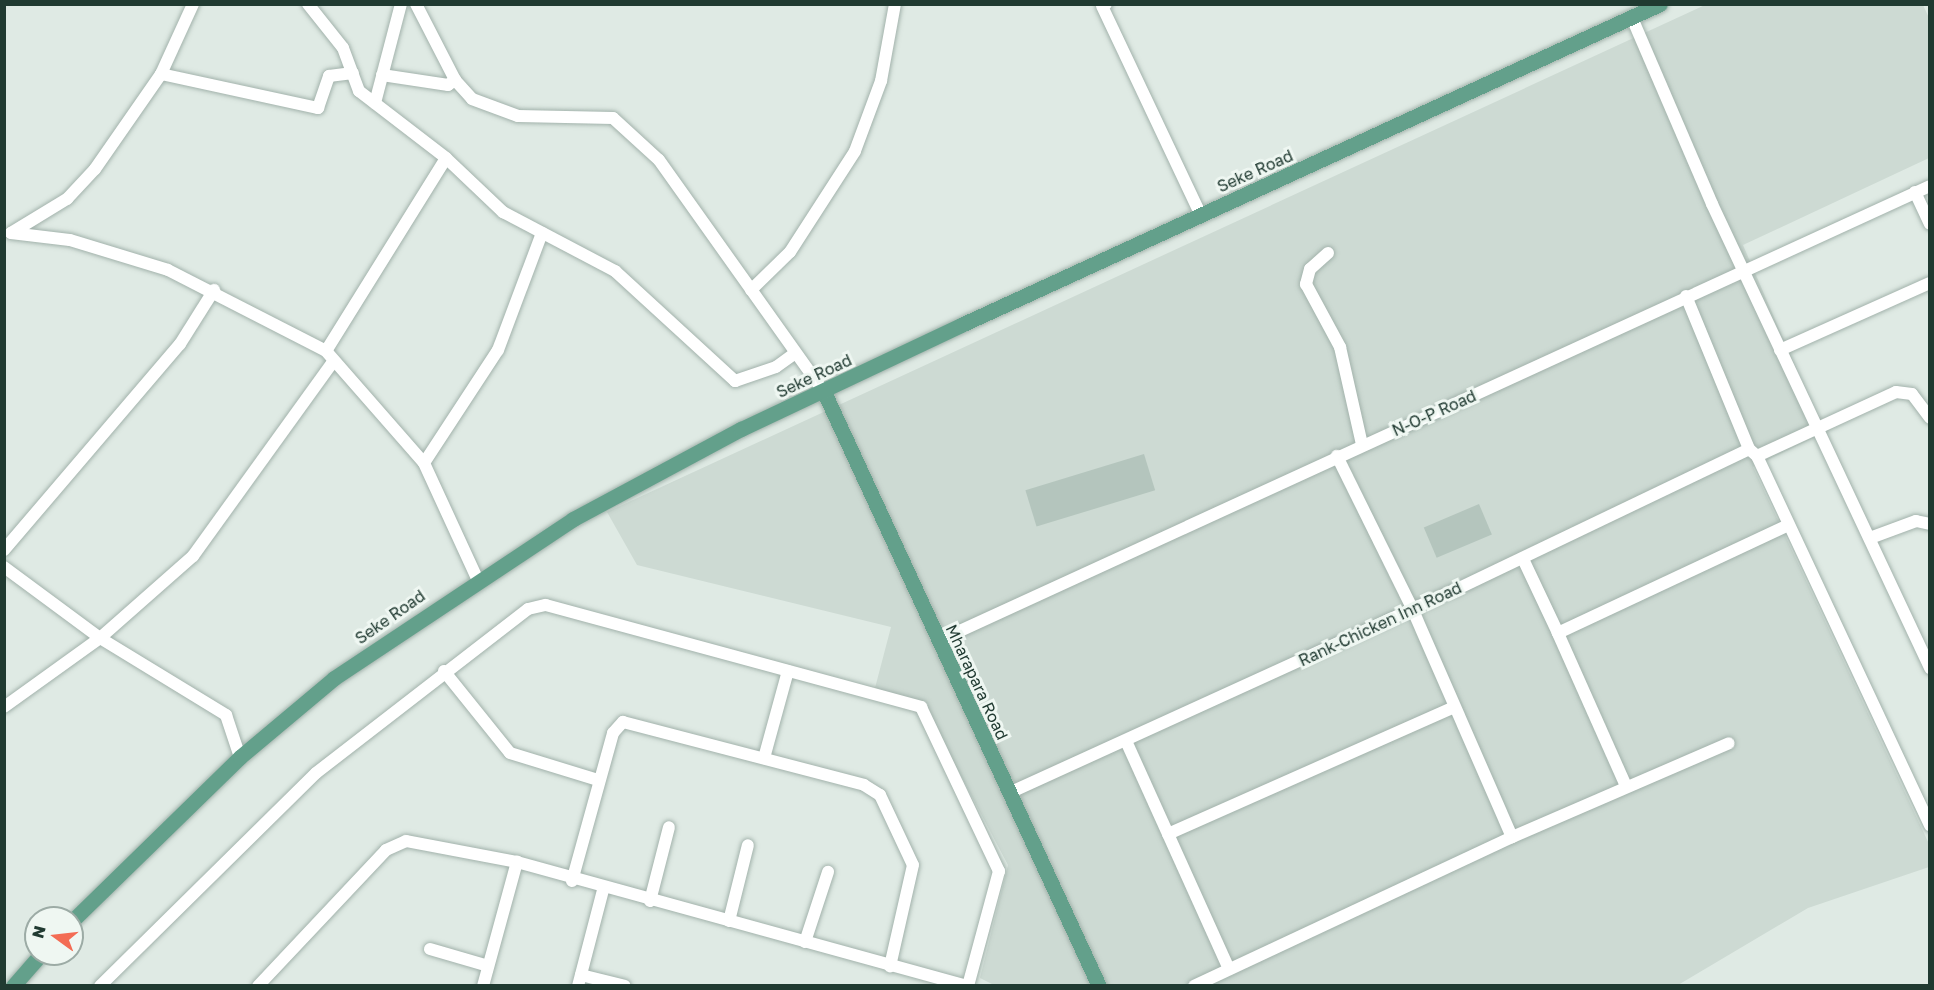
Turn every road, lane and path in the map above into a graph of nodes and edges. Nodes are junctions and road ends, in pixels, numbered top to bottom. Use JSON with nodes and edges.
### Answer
{"nodes":[{"id":1,"x":193,"y":4,"type":"edge"},
{"id":2,"x":308,"y":4,"type":"edge"},
{"id":3,"x":401,"y":4,"type":"edge"},
{"id":4,"x":416,"y":4,"type":"edge"},
{"id":5,"x":895,"y":4,"type":"edge"},
{"id":6,"x":1106,"y":4,"type":"edge"},
{"id":7,"x":1660,"y":4,"type":"edge"},
{"id":8,"x":1632,"y":18,"type":"junction"},
{"id":9,"x":353,"y":73,"type":"junction"},
{"id":10,"x":161,"y":74,"type":"junction"},
{"id":11,"x":382,"y":75,"type":"junction"},
{"id":12,"x":455,"y":80,"type":"junction"},
{"id":13,"x":375,"y":103,"type":"junction"},
{"id":14,"x":446,"y":158,"type":"junction"},
{"id":15,"x":1929,"y":186,"type":"edge"},
{"id":16,"x":1915,"y":192,"type":"junction"},
{"id":17,"x":1201,"y":215,"type":"junction"},
{"id":18,"x":1929,"y":225,"type":"edge"},
{"id":19,"x":542,"y":233,"type":"junction"},
{"id":20,"x":8,"y":235,"type":"edge"},
{"id":21,"x":1328,"y":253,"type":"dead end"},
{"id":22,"x":1743,"y":267,"type":"junction"},
{"id":23,"x":1929,"y":283,"type":"edge"},
{"id":24,"x":214,"y":290,"type":"junction"},
{"id":25,"x":751,"y":290,"type":"junction"},
{"id":26,"x":1686,"y":296,"type":"junction"},
{"id":27,"x":1780,"y":350,"type":"junction"},
{"id":28,"x":326,"y":351,"type":"junction"},
{"id":29,"x":794,"y":354,"type":"junction"},
{"id":30,"x":332,"y":363,"type":"junction"},
{"id":31,"x":824,"y":392,"type":"junction"},
{"id":32,"x":1929,"y":418,"type":"edge"},
{"id":33,"x":1816,"y":429,"type":"junction"},
{"id":34,"x":1362,"y":445,"type":"junction"},
{"id":35,"x":1753,"y":452,"type":"junction"},
{"id":36,"x":1337,"y":456,"type":"junction"},
{"id":37,"x":423,"y":463,"type":"junction"},
{"id":38,"x":1929,"y":524,"type":"edge"},
{"id":39,"x":1786,"y":526,"type":"junction"},
{"id":40,"x":1870,"y":538,"type":"junction"},
{"id":41,"x":4,"y":550,"type":"edge"},
{"id":42,"x":1522,"y":559,"type":"junction"},
{"id":43,"x":4,"y":567,"type":"edge"},
{"id":44,"x":477,"y":578,"type":"junction"},
{"id":45,"x":1413,"y":610,"type":"junction"},
{"id":46,"x":1558,"y":633,"type":"junction"},
{"id":47,"x":100,"y":638,"type":"junction"},
{"id":48,"x":938,"y":641,"type":"junction"},
{"id":49,"x":1929,"y":668,"type":"edge"},
{"id":50,"x":788,"y":670,"type":"junction"},
{"id":51,"x":444,"y":671,"type":"junction"},
{"id":52,"x":4,"y":707,"type":"edge"},
{"id":53,"x":1453,"y":708,"type":"junction"},
{"id":54,"x":1126,"y":741,"type":"junction"},
{"id":55,"x":1730,"y":743,"type":"dead end"},
{"id":56,"x":240,"y":757,"type":"junction"},
{"id":57,"x":764,"y":758,"type":"junction"},
{"id":58,"x":598,"y":780,"type":"junction"},
{"id":59,"x":1626,"y":786,"type":"junction"},
{"id":60,"x":1008,"y":793,"type":"junction"},
{"id":61,"x":1929,"y":825,"type":"edge"},
{"id":62,"x":669,"y":827,"type":"dead end"},
{"id":63,"x":1168,"y":834,"type":"junction"},
{"id":64,"x":1512,"y":837,"type":"junction"},
{"id":65,"x":748,"y":845,"type":"dead end"},
{"id":66,"x":517,"y":862,"type":"junction"},
{"id":67,"x":828,"y":872,"type":"dead end"},
{"id":68,"x":572,"y":881,"type":"junction"},
{"id":69,"x":603,"y":890,"type":"junction"},
{"id":70,"x":650,"y":901,"type":"junction"},
{"id":71,"x":84,"y":909,"type":"edge"},
{"id":72,"x":729,"y":921,"type":"junction"},
{"id":73,"x":805,"y":942,"type":"junction"},
{"id":74,"x":429,"y":949,"type":"dead end"},
{"id":75,"x":30,"y":966,"type":"edge"},
{"id":76,"x":488,"y":966,"type":"junction"},
{"id":77,"x":890,"y":966,"type":"junction"},
{"id":78,"x":1229,"y":969,"type":"junction"},
{"id":79,"x":580,"y":980,"type":"edge"},
{"id":80,"x":948,"y":984,"type":"edge"},
{"id":81,"x":102,"y":985,"type":"edge"},
{"id":82,"x":13,"y":986,"type":"edge"},
{"id":83,"x":258,"y":986,"type":"edge"},
{"id":84,"x":483,"y":986,"type":"edge"},
{"id":85,"x":625,"y":986,"type":"edge"},
{"id":86,"x":967,"y":986,"type":"edge"},
{"id":87,"x":1099,"y":986,"type":"edge"},
{"id":88,"x":1194,"y":986,"type":"edge"}],
"edges":[{"from":1,"to":10,"type":"street"},
{"from":2,"to":9,"type":"street"},
{"from":3,"to":11,"type":"street"},
{"from":4,"to":12,"type":"street"},
{"from":5,"to":25,"type":"street"},
{"from":6,"to":17,"type":"street"},
{"from":7,"to":8,"type":"main road","name":"Seke Road"},
{"from":8,"to":17,"type":"main road","name":"Seke Road"},
{"from":8,"to":22,"type":"street"},
{"from":9,"to":10,"type":"street"},
{"from":9,"to":13,"type":"street"},
{"from":10,"to":20,"type":"street"},
{"from":11,"to":12,"type":"street"},
{"from":11,"to":13,"type":"street"},
{"from":12,"to":25,"type":"street"},
{"from":13,"to":14,"type":"street"},
{"from":14,"to":19,"type":"street"},
{"from":14,"to":28,"type":"street"},
{"from":15,"to":16,"type":"street","name":"N-O-P Road"},
{"from":16,"to":18,"type":"street"},
{"from":16,"to":22,"type":"street","name":"N-O-P Road"},
{"from":17,"to":31,"type":"main road","name":"Seke Road"},
{"from":19,"to":29,"type":"street"},
{"from":19,"to":37,"type":"street"},
{"from":20,"to":24,"type":"street"},
{"from":21,"to":34,"type":"street"},
{"from":22,"to":26,"type":"street","name":"N-O-P Road"},
{"from":22,"to":27,"type":"street"},
{"from":23,"to":27,"type":"street"},
{"from":24,"to":28,"type":"street"},
{"from":24,"to":41,"type":"street"},
{"from":25,"to":29,"type":"street"},
{"from":26,"to":34,"type":"street","name":"N-O-P Road"},
{"from":26,"to":35,"type":"street"},
{"from":27,"to":33,"type":"street"},
{"from":28,"to":30,"type":"street"},
{"from":29,"to":31,"type":"street"},
{"from":30,"to":37,"type":"street"},
{"from":30,"to":47,"type":"street"},
{"from":31,"to":44,"type":"main road","name":"Seke Road"},
{"from":31,"to":48,"type":"main road","name":"Mharapara Road"},
{"from":32,"to":33,"type":"street","name":"Rank-Chicken Inn Road"},
{"from":33,"to":35,"type":"street","name":"Rank-Chicken Inn Road"},
{"from":33,"to":40,"type":"street"},
{"from":34,"to":36,"type":"street","name":"N-O-P Road"},
{"from":35,"to":39,"type":"street"},
{"from":35,"to":42,"type":"street","name":"Rank-Chicken Inn Road"},
{"from":36,"to":45,"type":"street"},
{"from":36,"to":48,"type":"street","name":"N-O-P Road"},
{"from":37,"to":44,"type":"street"},
{"from":38,"to":40,"type":"street"},
{"from":39,"to":46,"type":"street"},
{"from":39,"to":61,"type":"street"},
{"from":40,"to":49,"type":"street"},
{"from":42,"to":45,"type":"street","name":"Rank-Chicken Inn Road"},
{"from":42,"to":46,"type":"street"},
{"from":43,"to":47,"type":"street"},
{"from":44,"to":56,"type":"main road","name":"Seke Road"},
{"from":45,"to":53,"type":"street"},
{"from":45,"to":54,"type":"street","name":"Rank-Chicken Inn Road"},
{"from":46,"to":59,"type":"street"},
{"from":47,"to":52,"type":"street"},
{"from":47,"to":56,"type":"street"},
{"from":48,"to":60,"type":"main road","name":"Mharapara Road"},
{"from":50,"to":51,"type":"street"},
{"from":50,"to":57,"type":"street"},
{"from":50,"to":86,"type":"street"},
{"from":51,"to":58,"type":"street"},
{"from":51,"to":81,"type":"street"},
{"from":53,"to":63,"type":"street"},
{"from":53,"to":64,"type":"street"},
{"from":54,"to":60,"type":"street","name":"Rank-Chicken Inn Road"},
{"from":54,"to":63,"type":"street"},
{"from":55,"to":59,"type":"street"},
{"from":56,"to":71,"type":"main road","name":"Seke Road"},
{"from":57,"to":58,"type":"street"},
{"from":57,"to":77,"type":"street"},
{"from":58,"to":68,"type":"street"},
{"from":59,"to":64,"type":"street"},
{"from":60,"to":87,"type":"main road","name":"Mharapara Road"},
{"from":62,"to":70,"type":"street"},
{"from":63,"to":78,"type":"street"},
{"from":64,"to":78,"type":"street"},
{"from":65,"to":72,"type":"street"},
{"from":66,"to":68,"type":"street"},
{"from":66,"to":76,"type":"street"},
{"from":66,"to":83,"type":"street"},
{"from":67,"to":73,"type":"street"},
{"from":68,"to":69,"type":"street"},
{"from":69,"to":70,"type":"street"},
{"from":69,"to":79,"type":"street"},
{"from":70,"to":72,"type":"street"},
{"from":72,"to":73,"type":"street"},
{"from":73,"to":77,"type":"street"},
{"from":74,"to":76,"type":"street"},
{"from":75,"to":82,"type":"main road"},
{"from":76,"to":84,"type":"street"},
{"from":77,"to":80,"type":"street"},
{"from":78,"to":88,"type":"street"},
{"from":79,"to":85,"type":"street"},
{"from":80,"to":86,"type":"street"}]}
